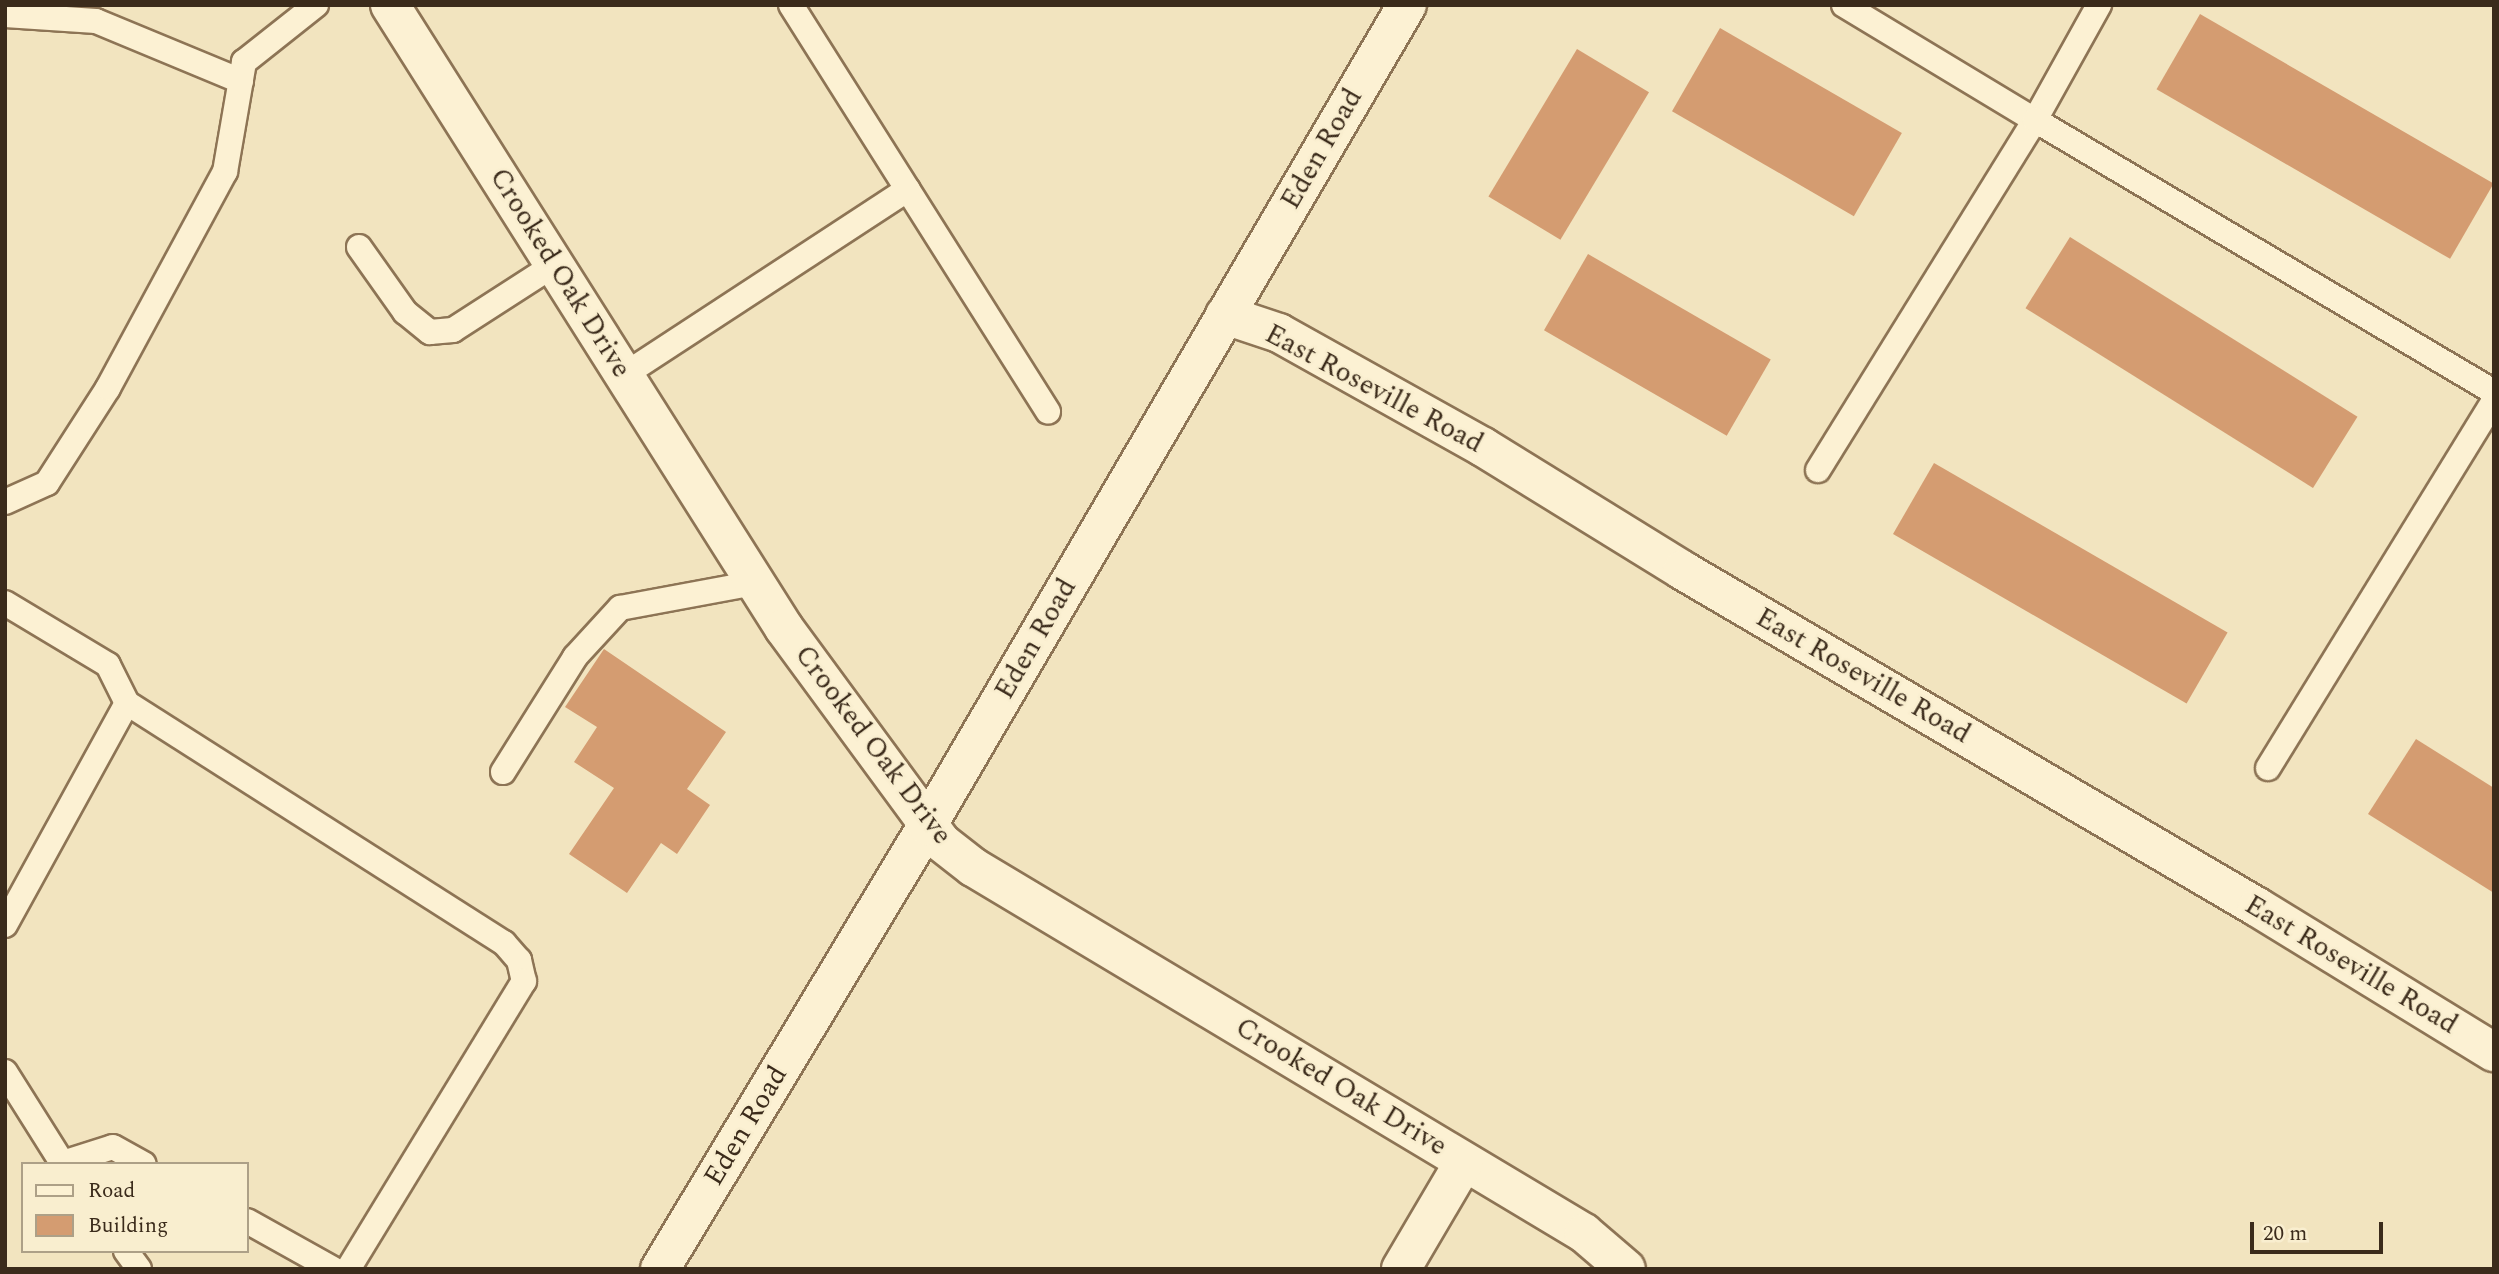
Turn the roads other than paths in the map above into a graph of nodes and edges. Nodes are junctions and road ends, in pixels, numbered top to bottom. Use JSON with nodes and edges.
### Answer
{"nodes":[{"id":1,"x":316,"y":5,"type":"edge"},
{"id":2,"x":390,"y":5,"type":"edge"},
{"id":3,"x":791,"y":5,"type":"edge"},
{"id":4,"x":1407,"y":5,"type":"edge"},
{"id":5,"x":1844,"y":5,"type":"edge"},
{"id":6,"x":2099,"y":5,"type":"edge"},
{"id":7,"x":5,"y":15,"type":"edge"},
{"id":8,"x":241,"y":81,"type":"junction"},
{"id":9,"x":2035,"y":120,"type":"junction"},
{"id":10,"x":908,"y":189,"type":"junction"},
{"id":11,"x":359,"y":247,"type":"dead end"},
{"id":12,"x":554,"y":265,"type":"junction"},
{"id":13,"x":1225,"y":315,"type":"junction"},
{"id":14,"x":624,"y":375,"type":"junction"},
{"id":15,"x":2494,"y":392,"type":"edge"},
{"id":16,"x":2494,"y":401,"type":"edge"},
{"id":17,"x":1048,"y":411,"type":"dead end"},
{"id":18,"x":1818,"y":470,"type":"dead end"},
{"id":19,"x":5,"y":502,"type":"edge"},
{"id":20,"x":755,"y":583,"type":"junction"},
{"id":21,"x":5,"y":603,"type":"edge"},
{"id":22,"x":127,"y":703,"type":"junction"},
{"id":23,"x":2268,"y":768,"type":"dead end"},
{"id":24,"x":503,"y":772,"type":"dead end"},
{"id":25,"x":927,"y":826,"type":"junction"},
{"id":26,"x":5,"y":925,"type":"edge"},
{"id":27,"x":2494,"y":1052,"type":"edge"},
{"id":28,"x":5,"y":1072,"type":"edge"},
{"id":29,"x":62,"y":1162,"type":"edge"},
{"id":30,"x":66,"y":1162,"type":"edge"},
{"id":31,"x":140,"y":1162,"type":"edge"},
{"id":32,"x":1464,"y":1162,"type":"junction"},
{"id":33,"x":248,"y":1222,"type":"edge"},
{"id":34,"x":127,"y":1253,"type":"edge"},
{"id":35,"x":139,"y":1269,"type":"edge"},
{"id":36,"x":333,"y":1269,"type":"edge"},
{"id":37,"x":348,"y":1269,"type":"edge"},
{"id":38,"x":660,"y":1269,"type":"edge"},
{"id":39,"x":1401,"y":1269,"type":"edge"},
{"id":40,"x":1626,"y":1269,"type":"edge"}],
"edges":[{"from":1,"to":8,"type":"lane"},
{"from":2,"to":12,"type":"street","name":"Crooked Oak Drive"},
{"from":3,"to":10,"type":"lane"},
{"from":4,"to":13,"type":"street","name":"Eden Road"},
{"from":5,"to":9,"type":"lane"},
{"from":6,"to":9,"type":"lane"},
{"from":7,"to":8,"type":"lane"},
{"from":8,"to":19,"type":"lane"},
{"from":9,"to":15,"type":"lane"},
{"from":9,"to":18,"type":"lane"},
{"from":10,"to":14,"type":"lane"},
{"from":10,"to":17,"type":"lane"},
{"from":11,"to":12,"type":"lane"},
{"from":12,"to":14,"type":"street","name":"Crooked Oak Drive"},
{"from":13,"to":25,"type":"street","name":"Eden Road"},
{"from":13,"to":27,"type":"street","name":"East Roseville Road"},
{"from":14,"to":20,"type":"street","name":"Crooked Oak Drive"},
{"from":16,"to":23,"type":"lane"},
{"from":20,"to":24,"type":"lane"},
{"from":20,"to":25,"type":"street","name":"Crooked Oak Drive"},
{"from":21,"to":22,"type":"lane"},
{"from":22,"to":26,"type":"lane"},
{"from":22,"to":37,"type":"lane"},
{"from":25,"to":32,"type":"street","name":"Crooked Oak Drive"},
{"from":25,"to":38,"type":"street","name":"Eden Road"},
{"from":28,"to":29,"type":"lane"},
{"from":30,"to":31,"type":"lane"},
{"from":32,"to":39,"type":"street"},
{"from":32,"to":40,"type":"street","name":"Crooked Oak Drive"},
{"from":33,"to":36,"type":"lane"},
{"from":34,"to":35,"type":"lane"}]}
